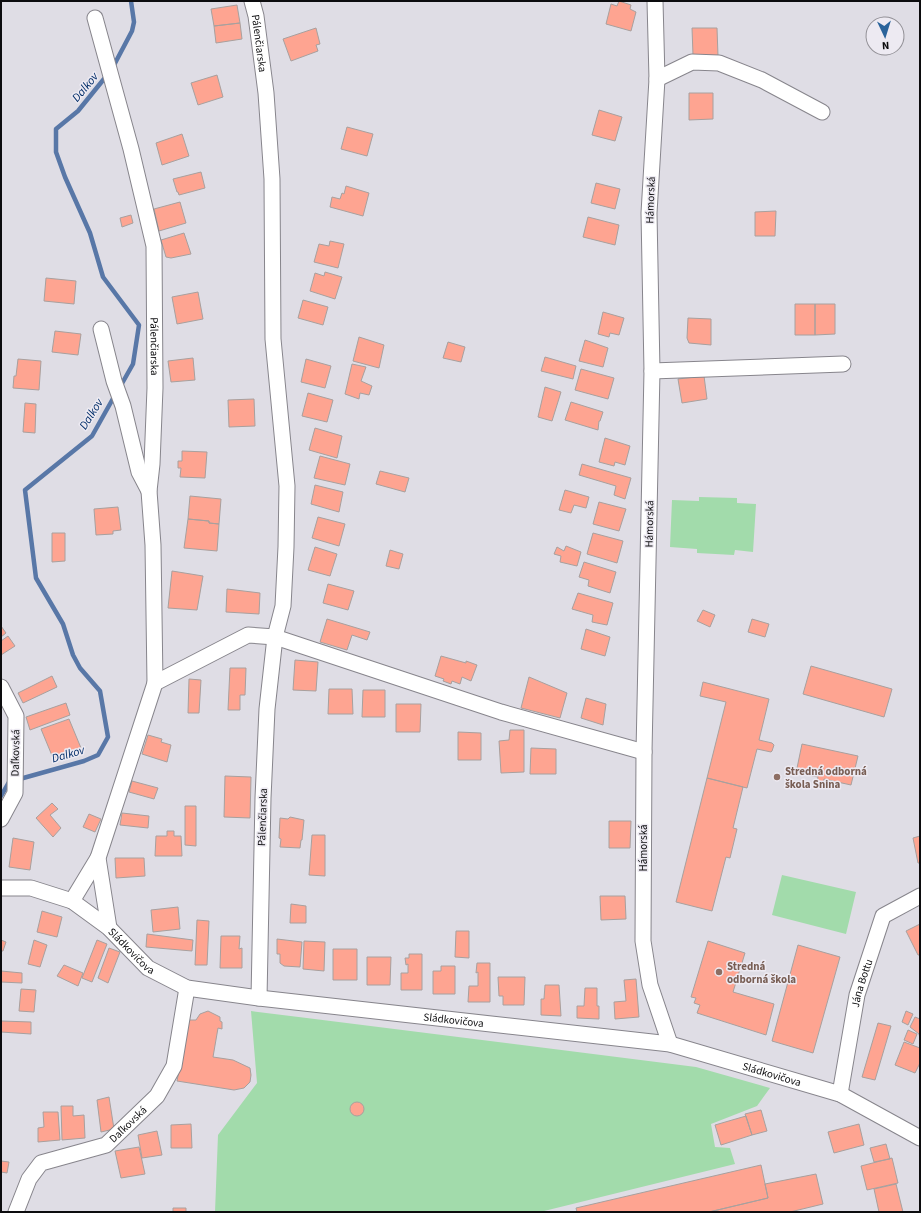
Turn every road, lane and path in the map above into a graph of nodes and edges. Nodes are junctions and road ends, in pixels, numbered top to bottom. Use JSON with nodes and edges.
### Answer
{"nodes":[{"id":1,"x":252,"y":1,"type":"edge"},
{"id":2,"x":655,"y":1,"type":"edge"},
{"id":3,"x":95,"y":18,"type":"dead end"},
{"id":4,"x":658,"y":80,"type":"junction"},
{"id":5,"x":822,"y":112,"type":"dead end"},
{"id":6,"x":101,"y":329,"type":"dead end"},
{"id":7,"x":843,"y":364,"type":"dead end"},
{"id":8,"x":652,"y":371,"type":"junction"},
{"id":9,"x":149,"y":491,"type":"junction"},
{"id":10,"x":275,"y":637,"type":"junction"},
{"id":11,"x":155,"y":683,"type":"junction"},
{"id":12,"x":1,"y":687,"type":"edge"},
{"id":13,"x":644,"y":752,"type":"junction"},
{"id":14,"x":1,"y":819,"type":"edge"},
{"id":15,"x":98,"y":858,"type":"junction"},
{"id":16,"x":1,"y":888,"type":"edge"},
{"id":17,"x":920,"y":896,"type":"edge"},
{"id":18,"x":72,"y":901,"type":"junction"},
{"id":19,"x":109,"y":928,"type":"junction"},
{"id":20,"x":186,"y":988,"type":"junction"},
{"id":21,"x":259,"y":998,"type":"junction"},
{"id":22,"x":670,"y":1044,"type":"junction"},
{"id":23,"x":840,"y":1094,"type":"junction"},
{"id":24,"x":920,"y":1138,"type":"edge"},
{"id":25,"x":16,"y":1212,"type":"edge"}],
"edges":[{"from":1,"to":10,"type":"street","name":"Pálenčiarska"},
{"from":2,"to":4,"type":"street","name":"Hámorská"},
{"from":3,"to":9,"type":"street","name":"Pálenčiarska"},
{"from":4,"to":5,"type":"street"},
{"from":4,"to":8,"type":"street","name":"Hámorská"},
{"from":6,"to":9,"type":"street"},
{"from":7,"to":8,"type":"street"},
{"from":8,"to":13,"type":"street","name":"Hámorská"},
{"from":9,"to":11,"type":"street","name":"Pálenčiarska"},
{"from":10,"to":11,"type":"street"},
{"from":10,"to":13,"type":"street"},
{"from":10,"to":21,"type":"street","name":"Pálenčiarska"},
{"from":11,"to":15,"type":"street","name":"Pálenčiarska"},
{"from":12,"to":14,"type":"street","name":"Daľkovská"},
{"from":13,"to":22,"type":"street","name":"Hámorská"},
{"from":15,"to":18,"type":"street","name":"Pálenčiarska"},
{"from":15,"to":19,"type":"street","name":"Pálenčiarska"},
{"from":16,"to":18,"type":"street","name":"Sládkovičova"},
{"from":17,"to":23,"type":"street","name":"Jána Bottu"},
{"from":18,"to":19,"type":"street","name":"Sládkovičova"},
{"from":19,"to":20,"type":"street","name":"Sládkovičova"},
{"from":20,"to":21,"type":"street","name":"Sládkovičova"},
{"from":20,"to":25,"type":"street","name":"Daľkovská"},
{"from":21,"to":22,"type":"street","name":"Sládkovičova"},
{"from":22,"to":23,"type":"street","name":"Sládkovičova"},
{"from":23,"to":24,"type":"street","name":"Sládkovičova"}]}
